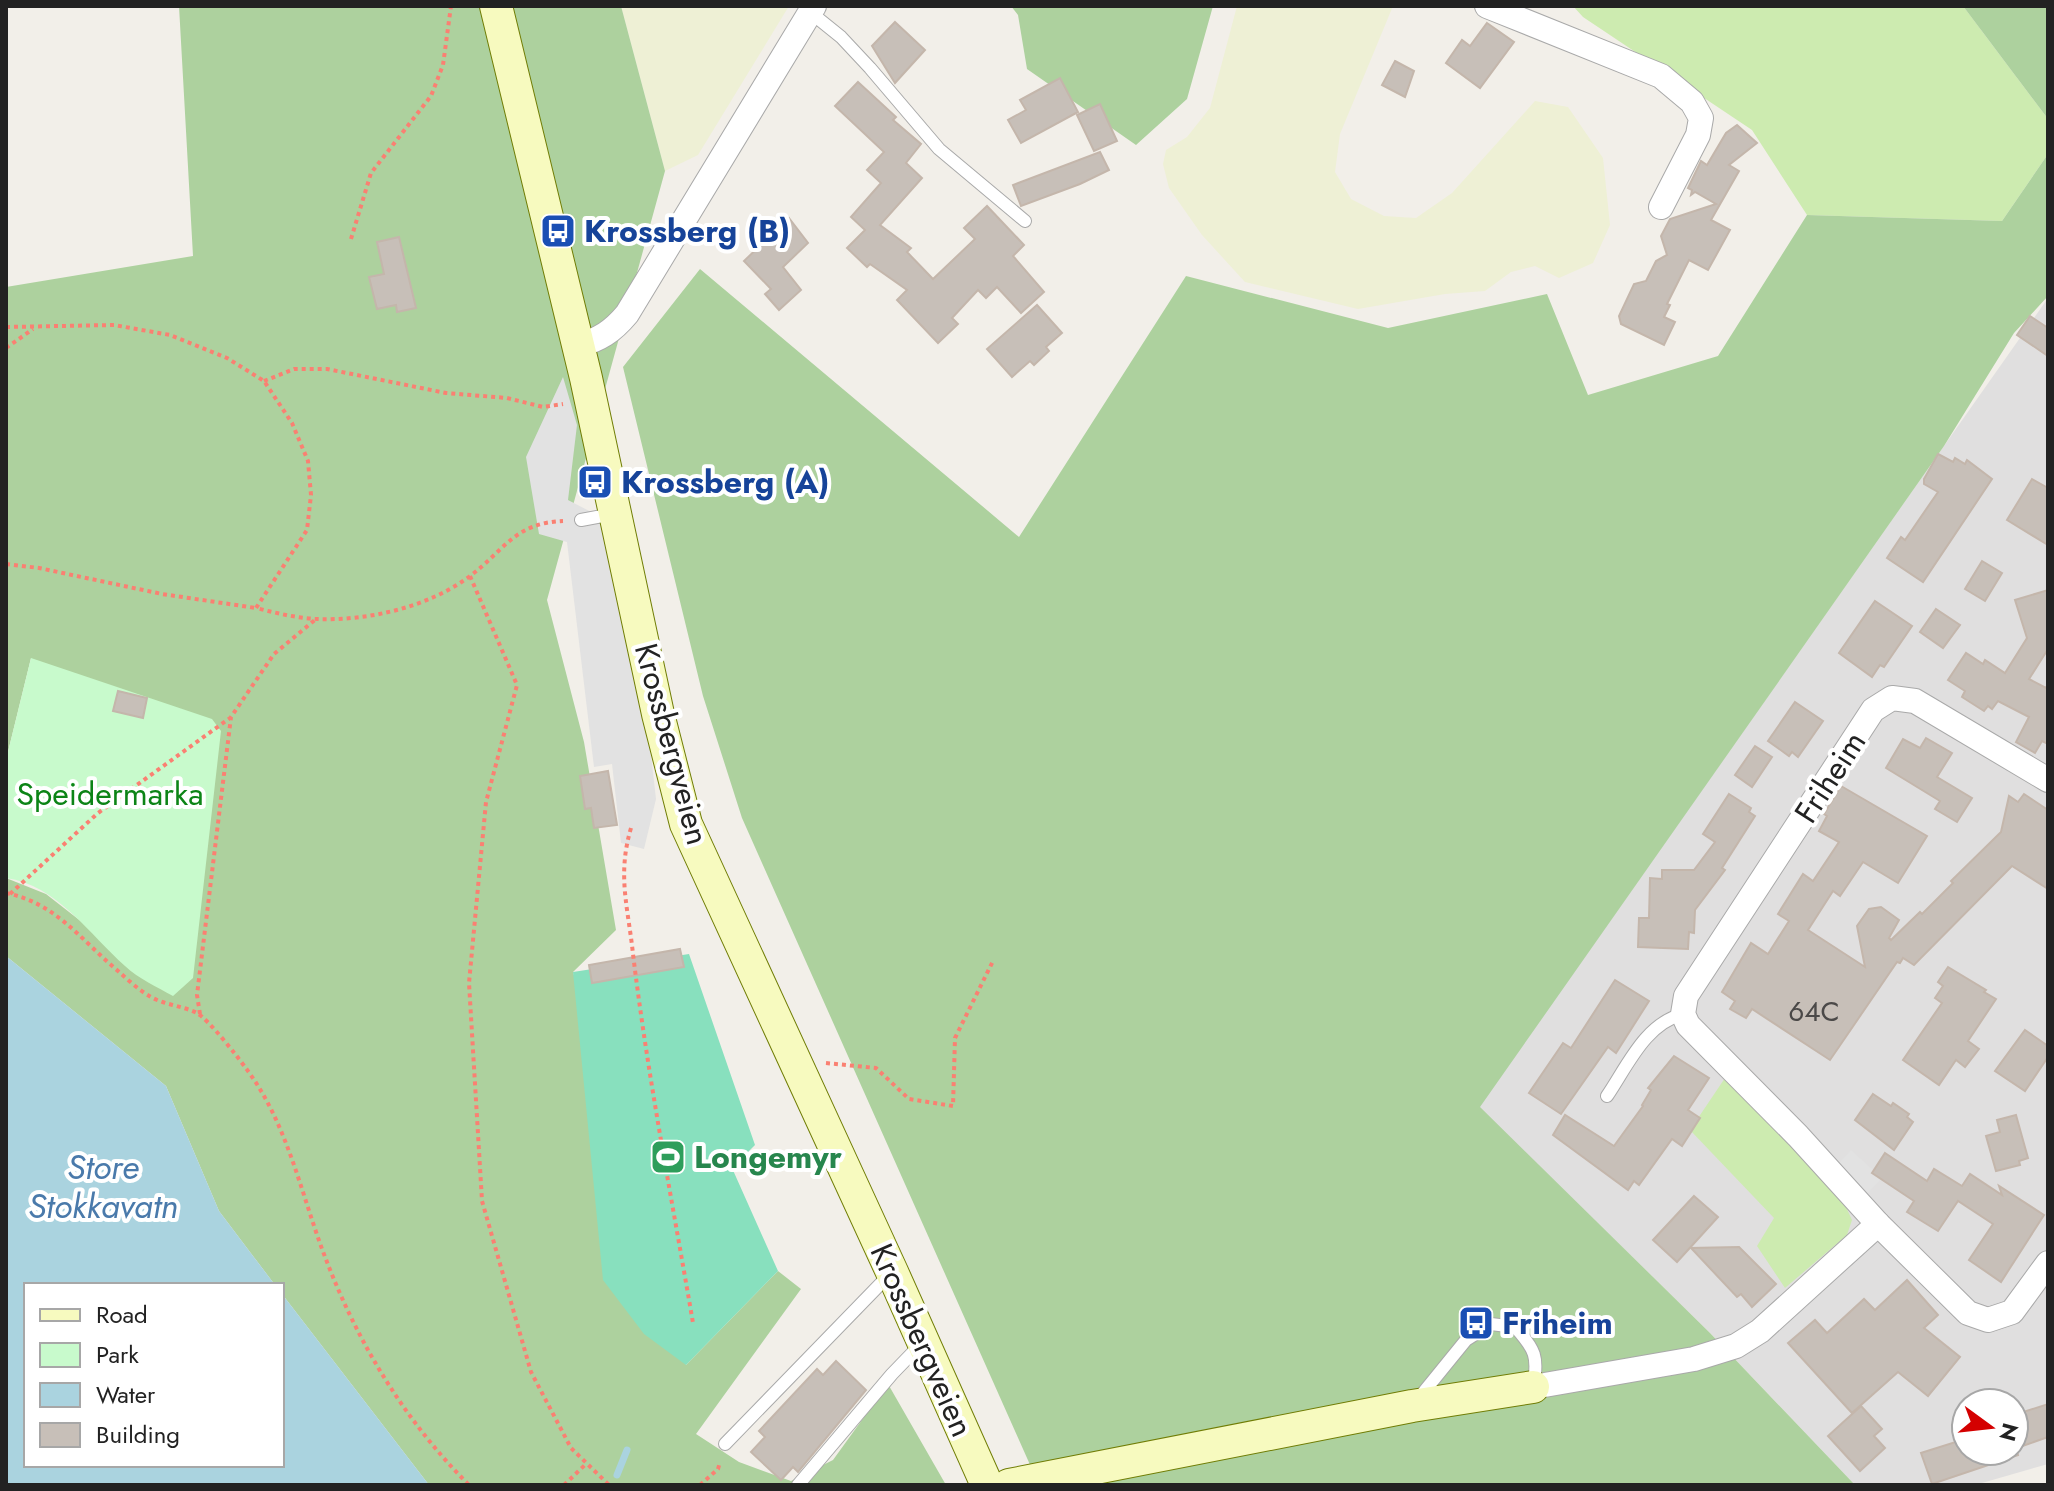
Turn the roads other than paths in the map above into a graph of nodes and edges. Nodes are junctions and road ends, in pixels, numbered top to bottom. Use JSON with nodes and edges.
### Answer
{"nodes":[{"id":1,"x":496,"y":6,"type":"edge"},
{"id":2,"x":1487,"y":6,"type":"edge"},
{"id":3,"x":812,"y":9,"type":"edge"},
{"id":4,"x":1661,"y":207,"type":"dead end"},
{"id":5,"x":1025,"y":221,"type":"dead end"},
{"id":6,"x":578,"y":346,"type":"junction"},
{"id":7,"x":615,"y":514,"type":"junction"},
{"id":8,"x":581,"y":520,"type":"road end"},
{"id":9,"x":2048,"y":780,"type":"edge"},
{"id":10,"x":1683,"y":1014,"type":"junction"},
{"id":11,"x":1607,"y":1096,"type":"dead end"},
{"id":12,"x":1878,"y":1224,"type":"junction"},
{"id":13,"x":2048,"y":1263,"type":"edge"},
{"id":14,"x":892,"y":1272,"type":"junction"},
{"id":15,"x":922,"y":1343,"type":"junction"},
{"id":16,"x":1533,"y":1387,"type":"junction"},
{"id":17,"x":1412,"y":1406,"type":"junction"},
{"id":18,"x":725,"y":1444,"type":"road end"},
{"id":19,"x":798,"y":1485,"type":"edge"},
{"id":20,"x":987,"y":1485,"type":"edge"},
{"id":21,"x":1009,"y":1485,"type":"edge"}],
"edges":[{"from":1,"to":6,"type":"street","name":"Krossbergveien"},
{"from":2,"to":4,"type":"street"},
{"from":3,"to":5,"type":"lane"},
{"from":3,"to":6,"type":"street"},
{"from":6,"to":7,"type":"street","name":"Krossbergveien"},
{"from":7,"to":8,"type":"lane"},
{"from":7,"to":14,"type":"street","name":"Krossbergveien"},
{"from":9,"to":10,"type":"street","name":"Friheim"},
{"from":10,"to":11,"type":"lane"},
{"from":10,"to":12,"type":"street"},
{"from":12,"to":13,"type":"street"},
{"from":12,"to":16,"type":"street"},
{"from":14,"to":15,"type":"street","name":"Krossbergveien"},
{"from":14,"to":18,"type":"lane"},
{"from":15,"to":19,"type":"lane"},
{"from":15,"to":20,"type":"street","name":"Krossbergveien"},
{"from":16,"to":17,"type":"street"},
{"from":16,"to":17,"type":"lane"},
{"from":17,"to":21,"type":"street"}]}
